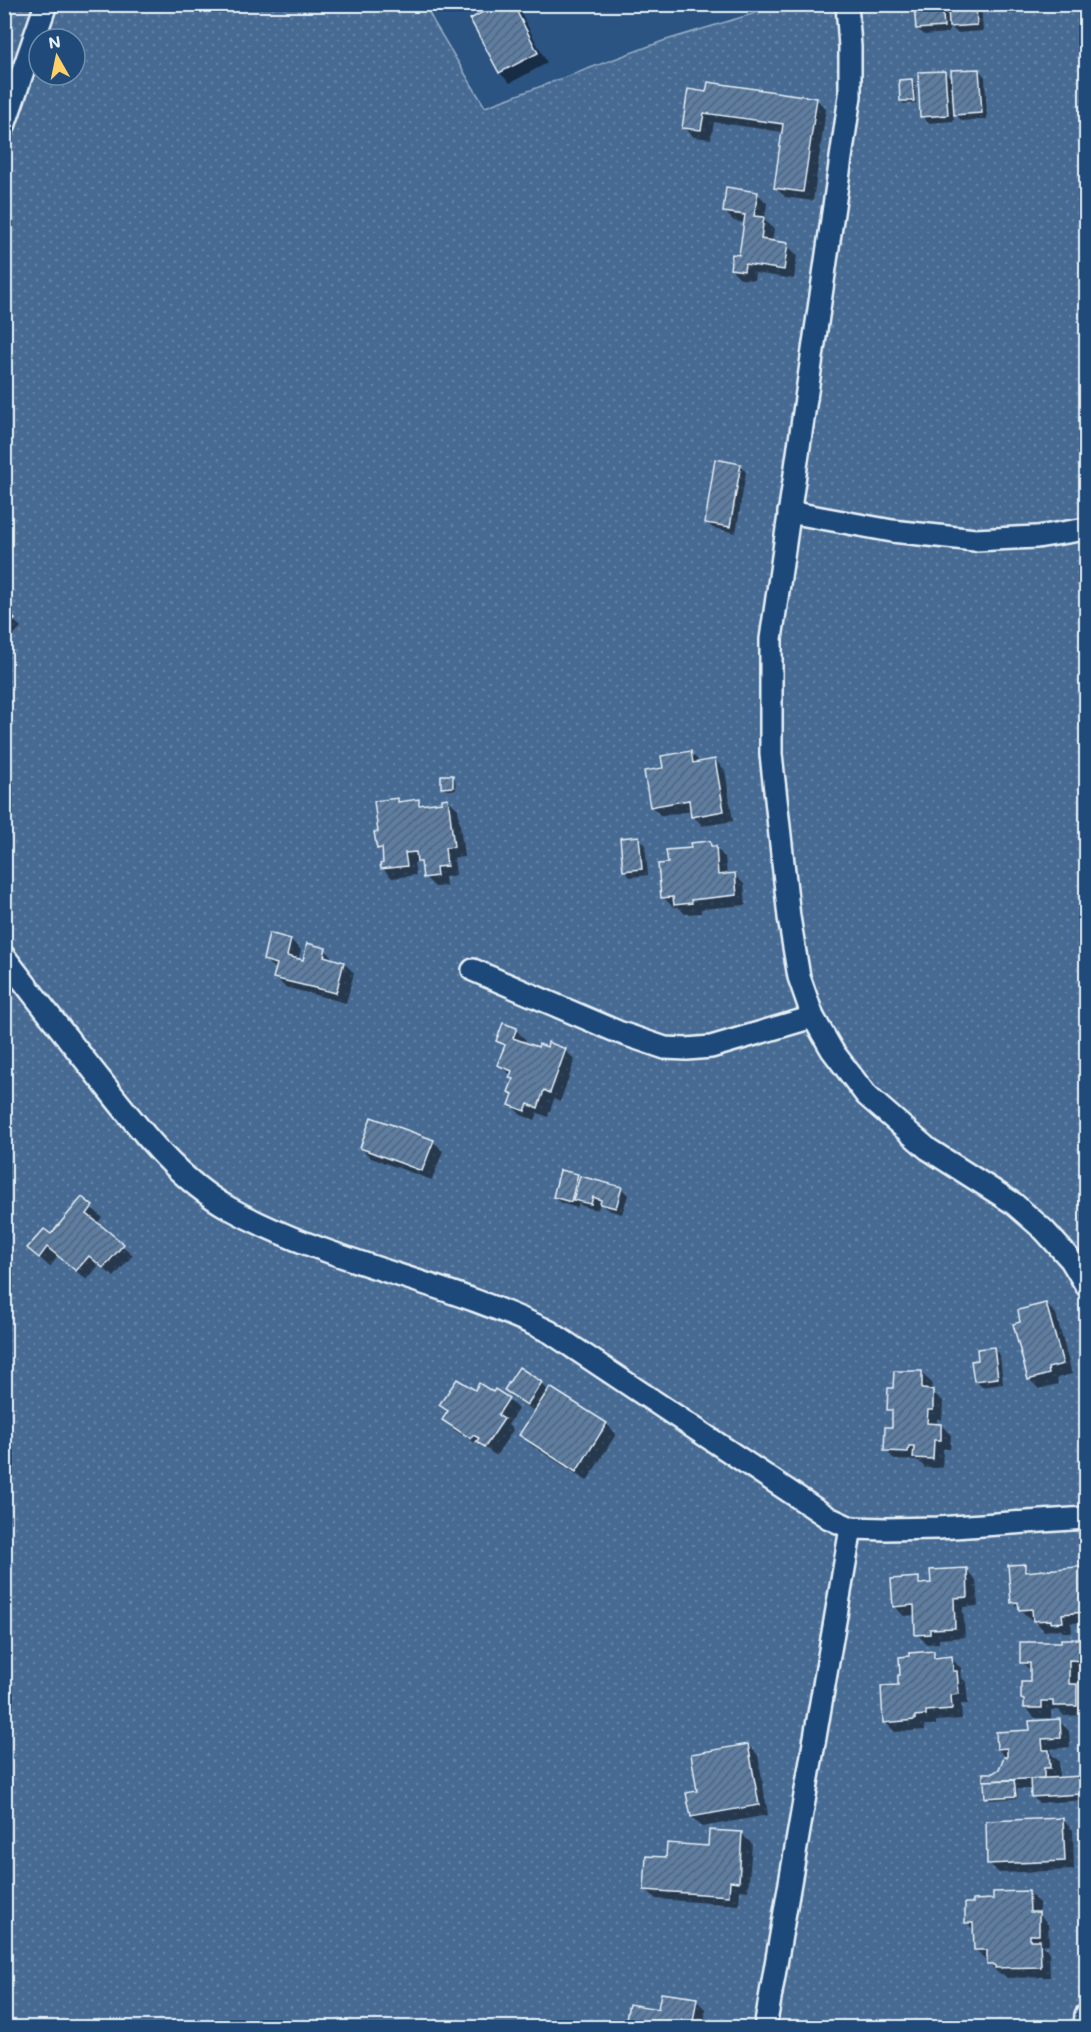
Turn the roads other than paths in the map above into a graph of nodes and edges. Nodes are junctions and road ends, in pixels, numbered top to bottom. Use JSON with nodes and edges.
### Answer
{"nodes":[{"id":1,"x":46,"y":4,"type":"edge"},
{"id":2,"x":847,"y":4,"type":"edge"},
{"id":3,"x":4,"y":126,"type":"edge"},
{"id":4,"x":789,"y":512,"type":"junction"},
{"id":5,"x":1086,"y":529,"type":"edge"},
{"id":6,"x":4,"y":956,"type":"edge"},
{"id":7,"x":473,"y":970,"type":"dead end"},
{"id":8,"x":813,"y":1017,"type":"junction"},
{"id":9,"x":1086,"y":1285,"type":"edge"},
{"id":10,"x":1086,"y":1518,"type":"edge"},
{"id":11,"x":851,"y":1528,"type":"junction"},
{"id":12,"x":1086,"y":2015,"type":"edge"},
{"id":13,"x":765,"y":2028,"type":"edge"},
{"id":14,"x":1085,"y":2028,"type":"edge"}],
"edges":[{"from":1,"to":3,"type":"street"},
{"from":2,"to":4,"type":"street"},
{"from":4,"to":5,"type":"street"},
{"from":4,"to":8,"type":"street"},
{"from":6,"to":11,"type":"street"},
{"from":7,"to":8,"type":"street"},
{"from":8,"to":9,"type":"street"},
{"from":10,"to":11,"type":"street"},
{"from":11,"to":13,"type":"street"},
{"from":12,"to":14,"type":"street"}]}
